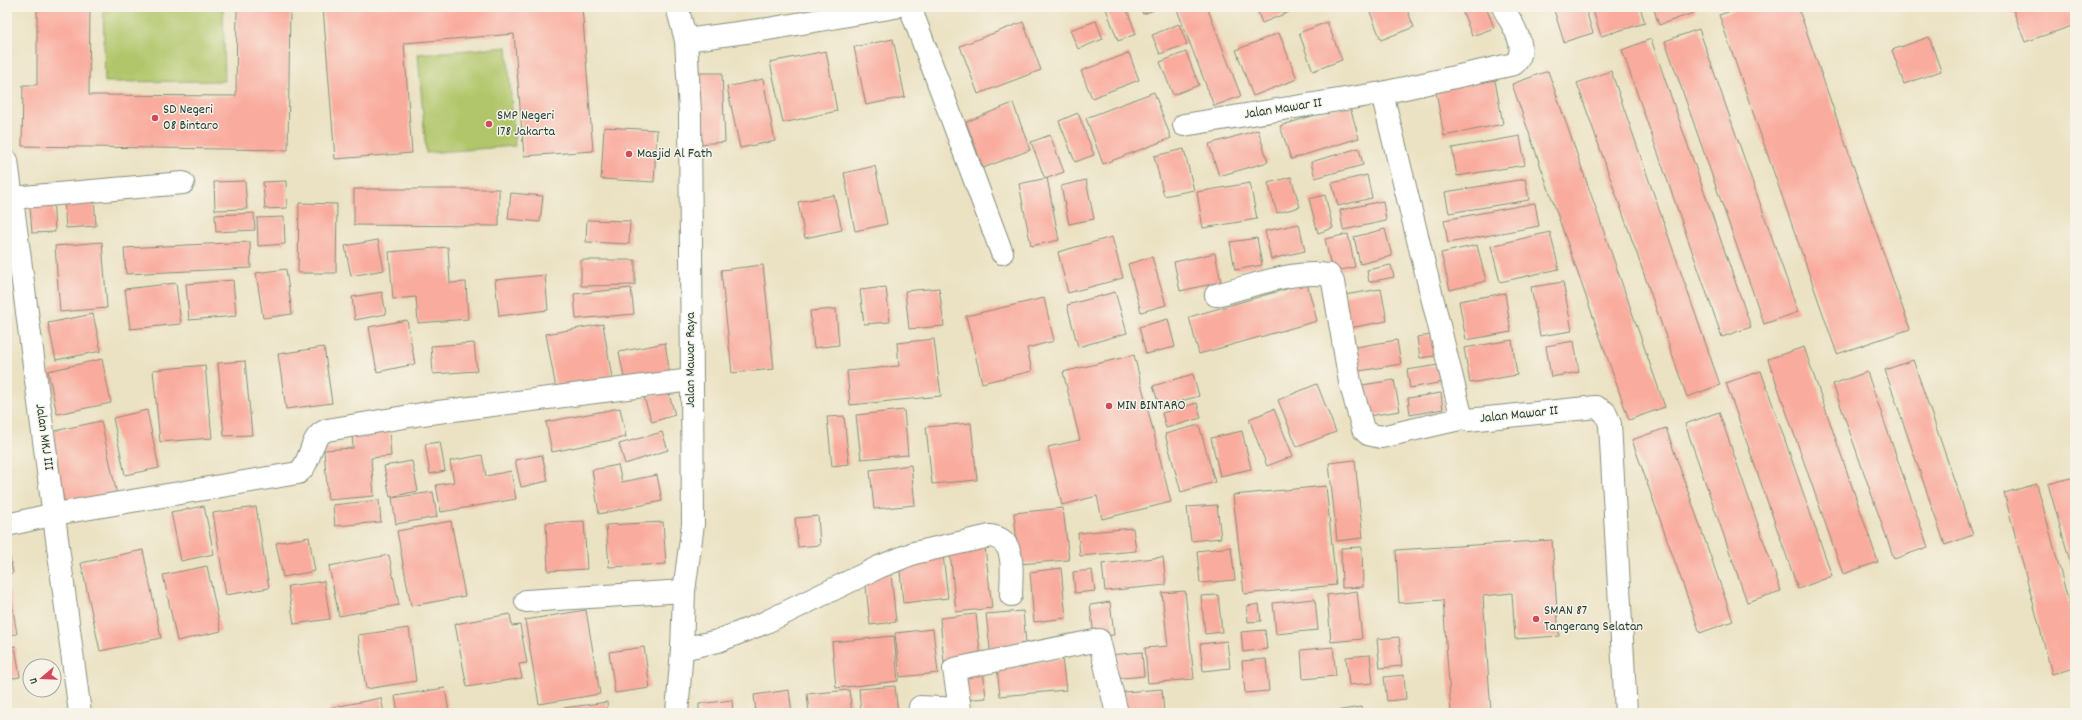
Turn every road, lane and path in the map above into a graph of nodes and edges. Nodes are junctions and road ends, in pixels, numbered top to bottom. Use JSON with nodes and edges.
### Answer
{"nodes":[{"id":1,"x":677,"y":7,"type":"edge"},
{"id":2,"x":895,"y":7,"type":"edge"},
{"id":3,"x":910,"y":7,"type":"edge"},
{"id":4,"x":1502,"y":7,"type":"edge"},
{"id":5,"x":686,"y":40,"type":"junction"},
{"id":6,"x":1382,"y":93,"type":"junction"},
{"id":7,"x":1184,"y":125,"type":"dead end"},
{"id":8,"x":7,"y":161,"type":"edge"},
{"id":9,"x":183,"y":183,"type":"dead end"},
{"id":10,"x":12,"y":198,"type":"junction"},
{"id":11,"x":1002,"y":253,"type":"dead end"},
{"id":12,"x":1216,"y":295,"type":"dead end"},
{"id":13,"x":691,"y":380,"type":"junction"},
{"id":14,"x":1464,"y":418,"type":"junction"},
{"id":15,"x":55,"y":514,"type":"junction"},
{"id":16,"x":7,"y":525,"type":"edge"},
{"id":17,"x":684,"y":591,"type":"junction"},
{"id":18,"x":1011,"y":595,"type":"dead end"},
{"id":19,"x":526,"y":602,"type":"dead end"},
{"id":20,"x":682,"y":649,"type":"junction"},
{"id":21,"x":80,"y":713,"type":"edge"},
{"id":22,"x":677,"y":713,"type":"edge"},
{"id":23,"x":919,"y":713,"type":"edge"},
{"id":24,"x":1117,"y":713,"type":"edge"},
{"id":25,"x":1626,"y":713,"type":"edge"}],
"edges":[{"from":1,"to":5,"type":"street","name":"Jalan Mawar Raya"},
{"from":2,"to":5,"type":"street"},
{"from":3,"to":11,"type":"street"},
{"from":4,"to":6,"type":"street","name":"Jalan Mawar II"},
{"from":5,"to":13,"type":"street","name":"Jalan Mawar Raya"},
{"from":6,"to":7,"type":"street","name":"Jalan Mawar II"},
{"from":6,"to":14,"type":"street","name":"Jalan Mawar II"},
{"from":8,"to":10,"type":"street","name":"Jalan MKJ III"},
{"from":9,"to":10,"type":"street"},
{"from":10,"to":15,"type":"street","name":"Jalan MKJ III"},
{"from":12,"to":14,"type":"street"},
{"from":13,"to":15,"type":"street"},
{"from":13,"to":17,"type":"street","name":"Jalan Mawar Raya"},
{"from":14,"to":25,"type":"street","name":"Jalan Mawar II"},
{"from":15,"to":16,"type":"street"},
{"from":15,"to":21,"type":"street","name":"Jalan MKJ III"},
{"from":17,"to":19,"type":"street"},
{"from":17,"to":20,"type":"street","name":"Jalan Mawar Raya"},
{"from":18,"to":20,"type":"street"},
{"from":20,"to":22,"type":"street","name":"Jalan Mawar Raya"},
{"from":23,"to":24,"type":"street"}]}
